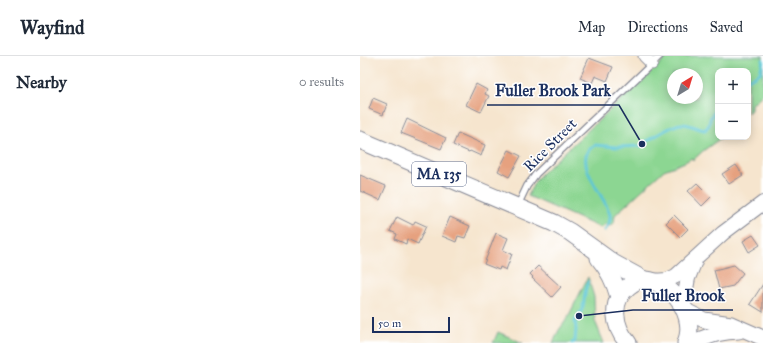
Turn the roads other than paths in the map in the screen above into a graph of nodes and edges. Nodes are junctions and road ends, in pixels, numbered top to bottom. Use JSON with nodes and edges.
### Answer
{"nodes":[{"id":1,"x":660,"y":56,"type":"edge"},
{"id":2,"x":648,"y":60,"type":"edge"},
{"id":3,"x":360,"y":140,"type":"edge"},
{"id":4,"x":763,"y":203,"type":"edge"},
{"id":5,"x":518,"y":207,"type":"junction"},
{"id":6,"x":591,"y":248,"type":"junction"},
{"id":7,"x":700,"y":253,"type":"junction"},
{"id":8,"x":649,"y":280,"type":"junction"},
{"id":9,"x":619,"y":297,"type":"junction"},
{"id":10,"x":684,"y":308,"type":"junction"},
{"id":11,"x":748,"y":331,"type":"junction"},
{"id":12,"x":763,"y":338,"type":"edge"},
{"id":13,"x":628,"y":343,"type":"edge"},
{"id":14,"x":686,"y":343,"type":"edge"},
{"id":15,"x":690,"y":343,"type":"edge"}],
"edges":[{"from":1,"to":2,"type":"lane","name":"Rice Street"},
{"from":2,"to":5,"type":"lane","name":"Rice Street"},
{"from":3,"to":5,"type":"main road","number":"MA 135"},
{"from":4,"to":7,"type":"street"},
{"from":5,"to":6,"type":"main road","number":"MA 135"},
{"from":6,"to":8,"type":"main road","number":"MA 135"},
{"from":6,"to":9,"type":"main road","number":"MA 135"},
{"from":7,"to":8,"type":"street"},
{"from":7,"to":10,"type":"street"},
{"from":8,"to":9,"type":"main road"},
{"from":8,"to":10,"type":"main road","number":"MA 135"},
{"from":9,"to":13,"type":"main road","number":"MA 135"},
{"from":10,"to":11,"type":"main road"},
{"from":10,"to":14,"type":"main road"},
{"from":11,"to":12,"type":"main road"},
{"from":11,"to":15,"type":"main road"}]}
